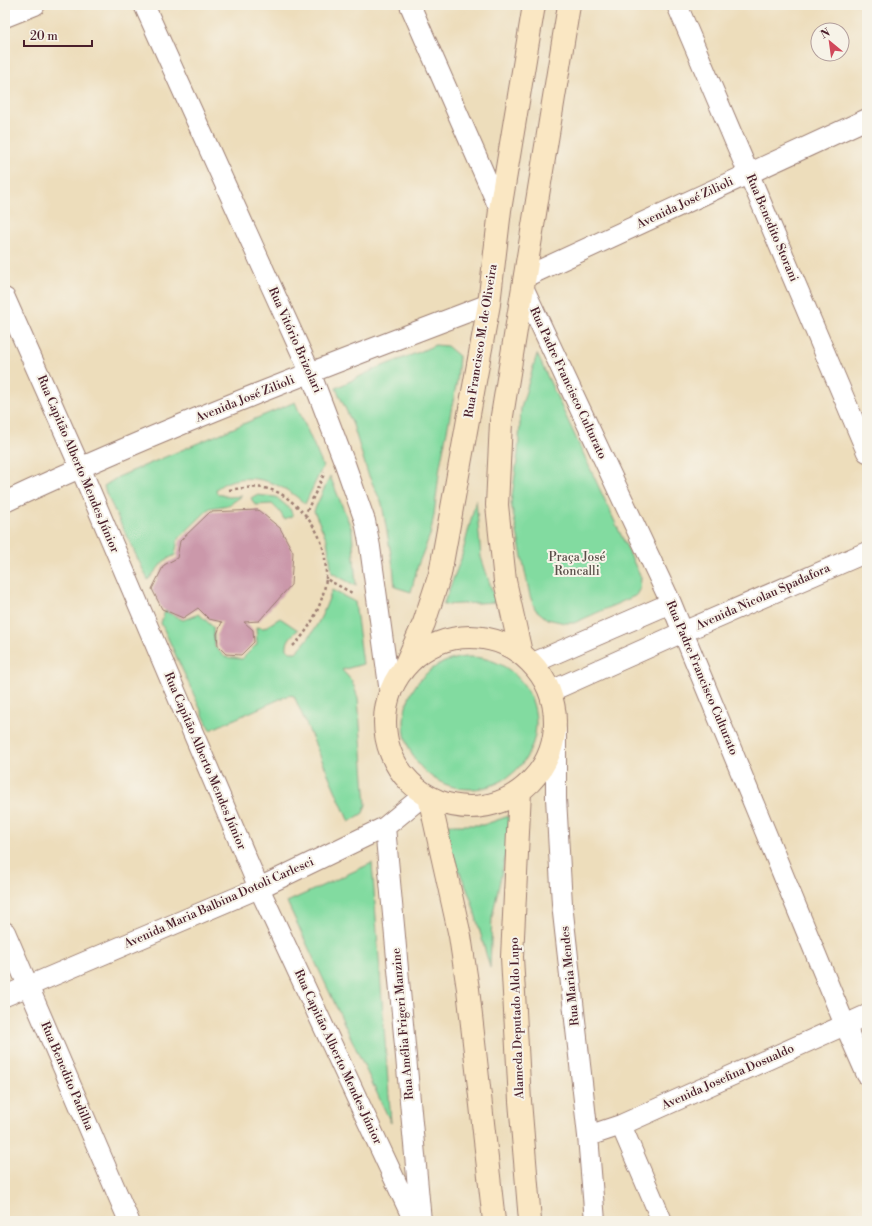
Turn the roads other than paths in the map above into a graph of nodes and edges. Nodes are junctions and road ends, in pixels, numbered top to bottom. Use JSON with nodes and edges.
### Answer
{"nodes":[{"id":1,"x":35,"y":5,"type":"edge"},
{"id":2,"x":144,"y":5,"type":"edge"},
{"id":3,"x":410,"y":5,"type":"edge"},
{"id":4,"x":534,"y":5,"type":"edge"},
{"id":5,"x":569,"y":5,"type":"edge"},
{"id":6,"x":677,"y":5,"type":"edge"},
{"id":7,"x":5,"y":17,"type":"edge"},
{"id":8,"x":867,"y":119,"type":"edge"},
{"id":9,"x":749,"y":174,"type":"junction"},
{"id":10,"x":500,"y":210,"type":"junction"},
{"id":11,"x":524,"y":282,"type":"junction"},
{"id":12,"x":5,"y":298,"type":"edge"},
{"id":13,"x":489,"y":304,"type":"junction"},
{"id":14,"x":310,"y":372,"type":"junction"},
{"id":15,"x":867,"y":452,"type":"edge"},
{"id":16,"x":80,"y":467,"type":"junction"},
{"id":17,"x":5,"y":502,"type":"edge"},
{"id":18,"x":867,"y":552,"type":"edge"},
{"id":19,"x":671,"y":603,"type":"junction"},
{"id":20,"x":683,"y":632,"type":"junction"},
{"id":21,"x":527,"y":658,"type":"junction"},
{"id":22,"x":403,"y":670,"type":"junction"},
{"id":23,"x":551,"y":691,"type":"junction"},
{"id":24,"x":390,"y":693,"type":"junction"},
{"id":25,"x":556,"y":729,"type":"junction"},
{"id":26,"x":520,"y":791,"type":"junction"},
{"id":27,"x":427,"y":798,"type":"junction"},
{"id":28,"x":385,"y":827,"type":"junction"},
{"id":29,"x":259,"y":888,"type":"junction"},
{"id":30,"x":5,"y":932,"type":"edge"},
{"id":31,"x":28,"y":985,"type":"junction"},
{"id":32,"x":5,"y":996,"type":"edge"},
{"id":33,"x":867,"y":1015,"type":"edge"},
{"id":34,"x":845,"y":1025,"type":"junction"},
{"id":35,"x":867,"y":1075,"type":"edge"},
{"id":36,"x":621,"y":1124,"type":"junction"},
{"id":37,"x":588,"y":1136,"type":"junction"},
{"id":38,"x":129,"y":1221,"type":"edge"},
{"id":39,"x":414,"y":1221,"type":"edge"},
{"id":40,"x":421,"y":1221,"type":"edge"},
{"id":41,"x":494,"y":1221,"type":"edge"},
{"id":42,"x":530,"y":1221,"type":"edge"},
{"id":43,"x":595,"y":1221,"type":"edge"},
{"id":44,"x":662,"y":1221,"type":"edge"}],
"edges":[{"from":1,"to":7,"type":"street"},
{"from":2,"to":14,"type":"street","name":"Rua Vitório Brizolari"},
{"from":3,"to":10,"type":"street"},
{"from":4,"to":10,"type":"main road","name":"Rua Francisco M. de Oliveira"},
{"from":5,"to":11,"type":"main road"},
{"from":6,"to":9,"type":"street","name":"Rua Benedito Storani"},
{"from":8,"to":9,"type":"street","name":"Avenida José Zilioli"},
{"from":9,"to":11,"type":"street","name":"Avenida José Zilioli"},
{"from":9,"to":15,"type":"street","name":"Rua Benedito Storani"},
{"from":10,"to":13,"type":"main road","name":"Rua Francisco M. de Oliveira"},
{"from":11,"to":19,"type":"street","name":"Rua Padre Francisco Culturato"},
{"from":11,"to":21,"type":"main road"},
{"from":12,"to":16,"type":"street","name":"Rua Capitão Alberto Mendes Júnior"},
{"from":13,"to":14,"type":"street","name":"Avenida José Zilioli"},
{"from":13,"to":22,"type":"main road","name":"Rua Francisco M. de Oliveira"},
{"from":14,"to":16,"type":"street","name":"Avenida José Zilioli"},
{"from":14,"to":24,"type":"street","name":"Rua Vitório Brizolari"},
{"from":16,"to":17,"type":"street","name":"Avenida José Zilioli"},
{"from":16,"to":29,"type":"street","name":"Rua Capitão Alberto Mendes Júnior"},
{"from":18,"to":20,"type":"street","name":"Avenida Nicolau Spadafora"},
{"from":19,"to":20,"type":"street","name":"Rua Padre Francisco Culturato"},
{"from":19,"to":21,"type":"street"},
{"from":20,"to":23,"type":"street","name":"Avenida Nicolau Spadafora"},
{"from":20,"to":34,"type":"street","name":"Rua Padre Francisco Culturato"},
{"from":21,"to":22,"type":"main road"},
{"from":21,"to":23,"type":"main road"},
{"from":22,"to":24,"type":"main road"},
{"from":23,"to":25,"type":"main road"},
{"from":24,"to":27,"type":"main road"},
{"from":25,"to":26,"type":"main road"},
{"from":25,"to":37,"type":"street","name":"Rua Maria Mendes"},
{"from":26,"to":27,"type":"main road"},
{"from":26,"to":42,"type":"main road","name":"Alameda Deputado Aldo Lupo"},
{"from":27,"to":28,"type":"street","name":"Avenida Maria Balbina Dotoli Carlesci"},
{"from":27,"to":41,"type":"main road"},
{"from":28,"to":29,"type":"street","name":"Avenida Maria Balbina Dotoli Carlesci"},
{"from":28,"to":40,"type":"street","name":"Rua Amélia Frigeri Manzine"},
{"from":29,"to":31,"type":"street","name":"Avenida Maria Balbina Dotoli Carlesci"},
{"from":29,"to":39,"type":"street","name":"Rua Capitão Alberto Mendes Júnior"},
{"from":30,"to":31,"type":"street","name":"Rua Benedito Padilha"},
{"from":31,"to":32,"type":"street","name":"Avenida Maria Balbina Dotoli Carlesci"},
{"from":31,"to":38,"type":"street","name":"Rua Benedito Padilha"},
{"from":33,"to":34,"type":"street","name":"Avenida Josefina Dosualdo"},
{"from":34,"to":35,"type":"street","name":"Rua Padre Francisco Culturato"},
{"from":34,"to":36,"type":"street","name":"Avenida Josefina Dosualdo"},
{"from":36,"to":37,"type":"street","name":"Avenida Josefina Dosualdo"},
{"from":36,"to":44,"type":"street"},
{"from":37,"to":43,"type":"street","name":"Rua Maria Mendes"}]}
